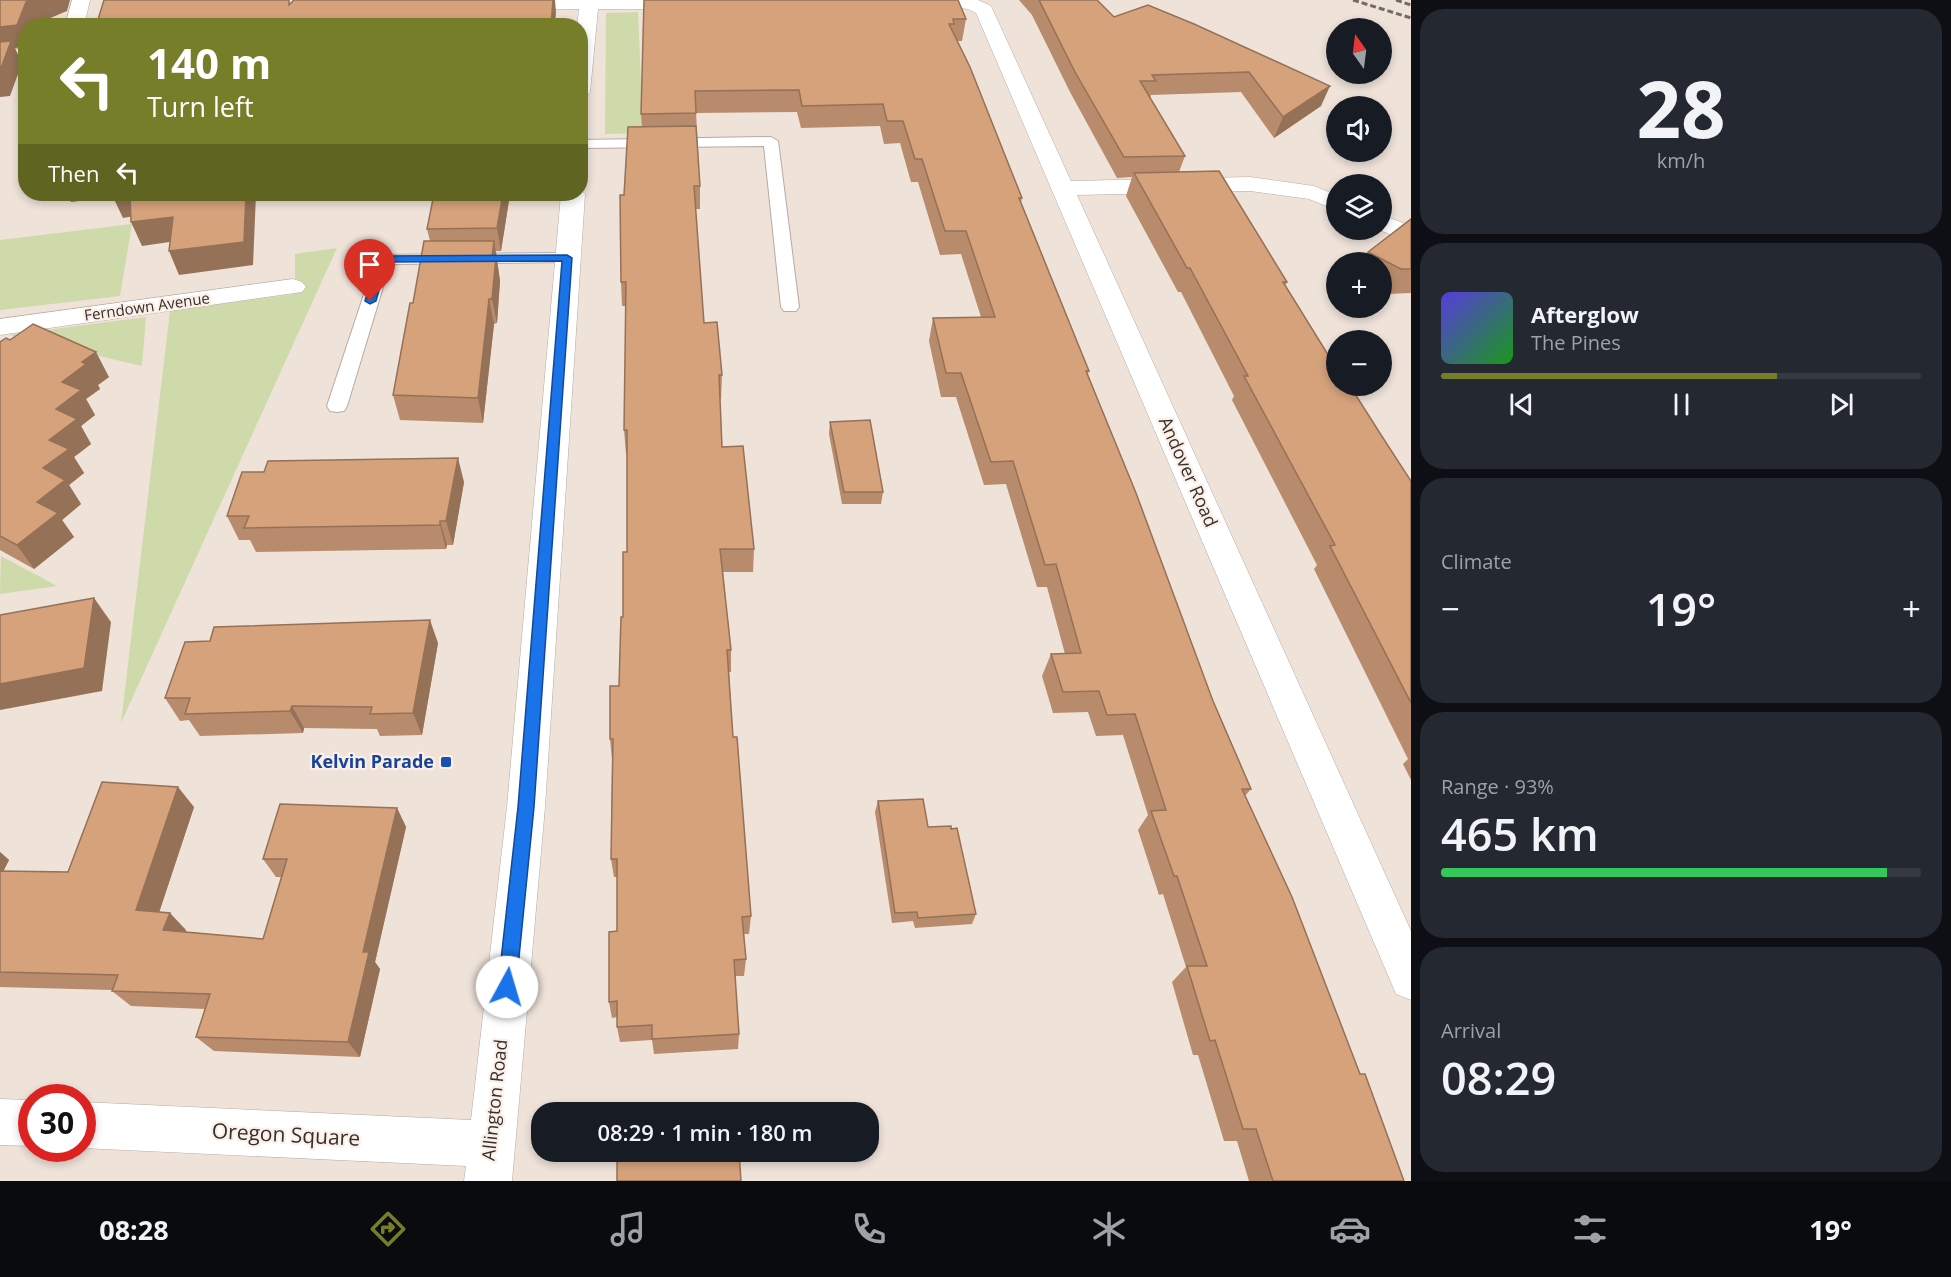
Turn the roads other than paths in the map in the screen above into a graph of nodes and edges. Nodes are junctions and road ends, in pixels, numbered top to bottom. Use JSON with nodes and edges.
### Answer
{"nodes":[{"id":1,"x":81,"y":0,"type":"edge"},
{"id":2,"x":424,"y":0,"type":"edge"},
{"id":3,"x":922,"y":0,"type":"edge"},
{"id":4,"x":935,"y":0,"type":"edge"},
{"id":5,"x":708,"y":3,"type":"edge"},
{"id":6,"x":588,"y":5,"type":"junction"},
{"id":7,"x":76,"y":18,"type":"edge"},
{"id":8,"x":587,"y":18,"type":"edge"},
{"id":9,"x":18,"y":55,"type":"edge"},
{"id":10,"x":0,"y":58,"type":"edge"},
{"id":11,"x":588,"y":144,"type":"edge"},
{"id":12,"x":1063,"y":188,"type":"junction"},
{"id":13,"x":1326,"y":198,"type":"edge"},
{"id":14,"x":572,"y":201,"type":"edge"},
{"id":15,"x":1392,"y":226,"type":"edge"},
{"id":16,"x":1411,"y":235,"type":"edge"},
{"id":17,"x":567,"y":258,"type":"junction"},
{"id":18,"x":293,"y":287,"type":"dead end"},
{"id":19,"x":790,"y":307,"type":"dead end"},
{"id":20,"x":0,"y":327,"type":"edge"},
{"id":21,"x":338,"y":406,"type":"dead end"},
{"id":22,"x":1411,"y":980,"type":"edge"},
{"id":23,"x":0,"y":1122,"type":"edge"},
{"id":24,"x":18,"y":1123,"type":"edge"},
{"id":25,"x":96,"y":1126,"type":"edge"},
{"id":26,"x":489,"y":1163,"type":"edge"}],
"edges":[{"from":1,"to":7,"type":"street"},
{"from":2,"to":6,"type":"street"},
{"from":3,"to":4,"type":"street","name":"Andover Road"},
{"from":4,"to":12,"type":"street","name":"Andover Road"},
{"from":5,"to":6,"type":"street"},
{"from":6,"to":8,"type":"street"},
{"from":9,"to":10,"type":"street"},
{"from":11,"to":19,"type":"lane"},
{"from":12,"to":13,"type":"street"},
{"from":12,"to":22,"type":"street","name":"Andover Road"},
{"from":14,"to":17,"type":"street","name":"Allington Road"},
{"from":15,"to":16,"type":"street"},
{"from":17,"to":21,"type":"lane"},
{"from":17,"to":26,"type":"street","name":"Allington Road"},
{"from":18,"to":20,"type":"street","name":"Ferndown Avenue"},
{"from":23,"to":24,"type":"street"},
{"from":25,"to":26,"type":"street","name":"Oregon Square"}]}
